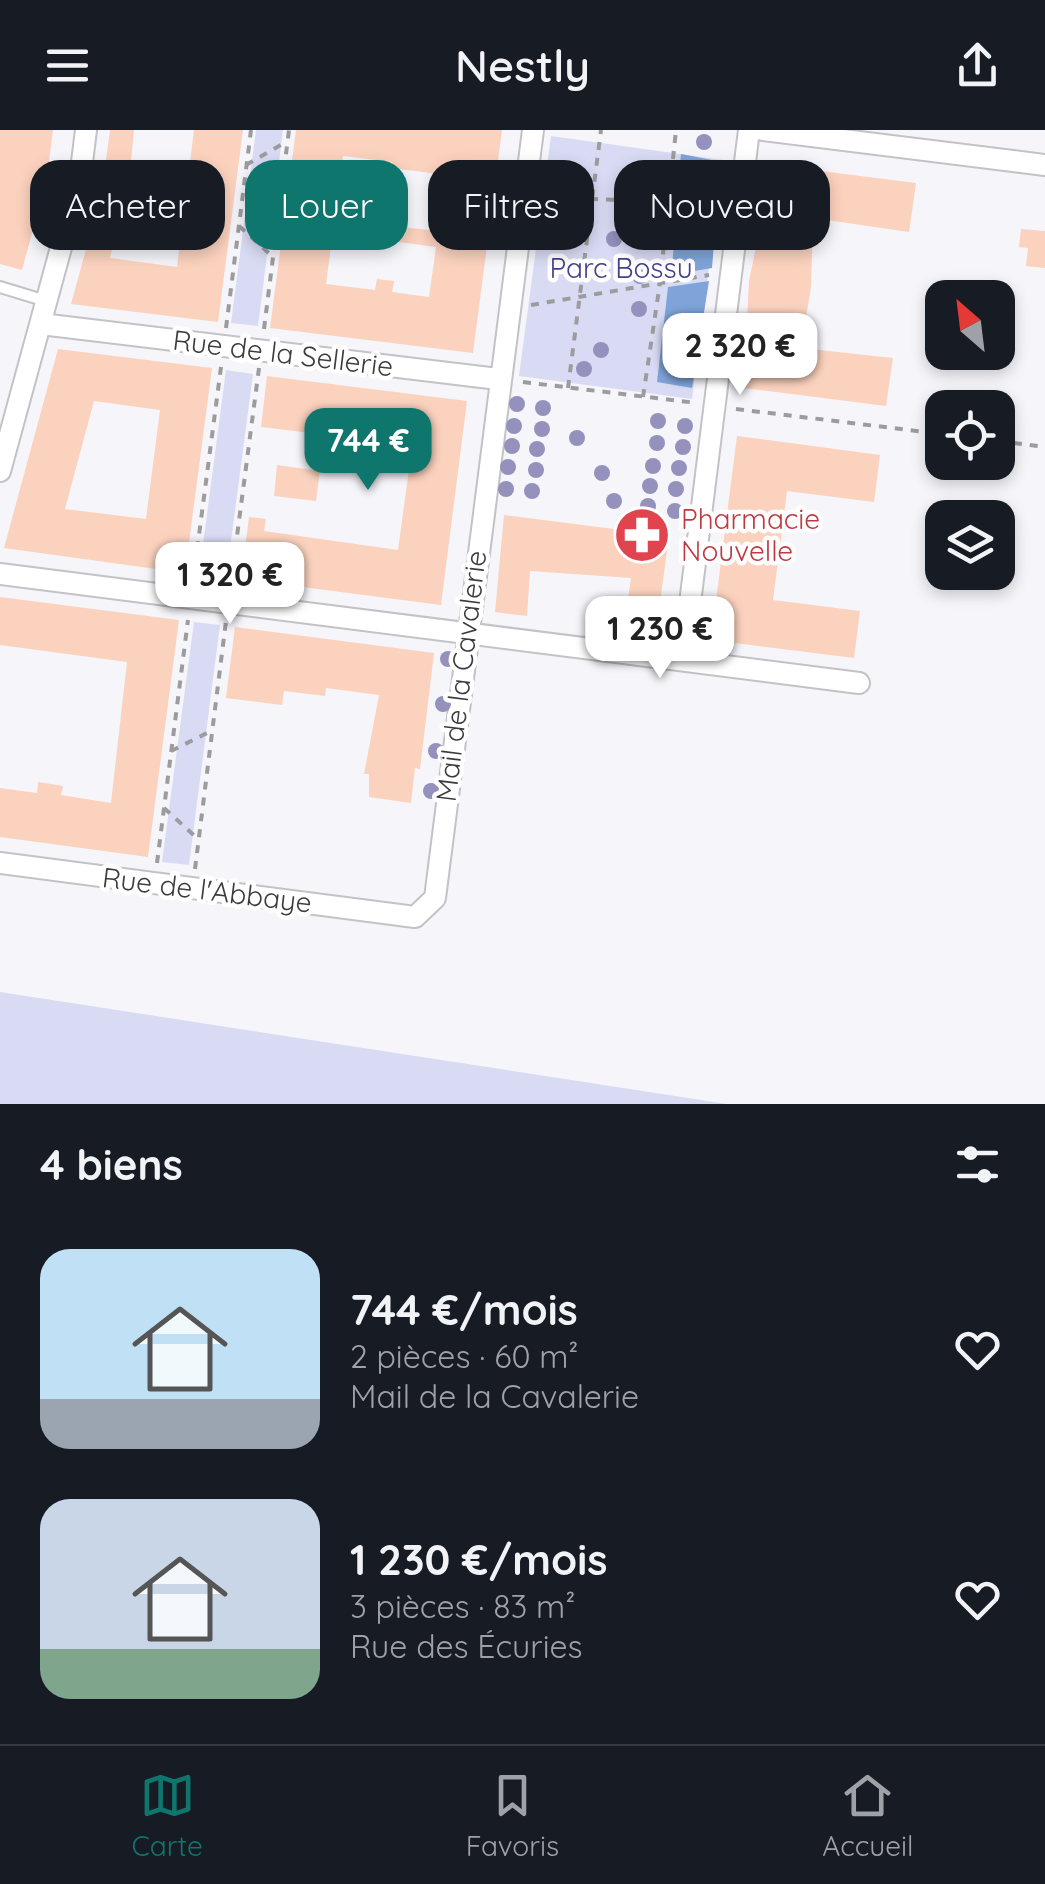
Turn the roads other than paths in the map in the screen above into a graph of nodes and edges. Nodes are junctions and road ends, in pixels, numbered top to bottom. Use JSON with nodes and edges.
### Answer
{"nodes":[{"id":1,"x":86,"y":130,"type":"edge"},
{"id":2,"x":532,"y":130,"type":"edge"},
{"id":3,"x":749,"y":130,"type":"edge"},
{"id":4,"x":763,"y":130,"type":"edge"},
{"id":5,"x":1045,"y":165,"type":"edge"},
{"id":6,"x":0,"y":287,"type":"edge"},
{"id":7,"x":46,"y":300,"type":"junction"},
{"id":8,"x":41,"y":324,"type":"junction"},
{"id":9,"x":498,"y":379,"type":"junction"},
{"id":10,"x":0,"y":471,"type":"edge"},
{"id":11,"x":0,"y":574,"type":"edge"},
{"id":12,"x":466,"y":630,"type":"junction"},
{"id":13,"x":683,"y":659,"type":"junction"},
{"id":14,"x":860,"y":684,"type":"dead end"},
{"id":15,"x":0,"y":863,"type":"edge"},
{"id":16,"x":414,"y":917,"type":"joint"}],
"edges":[{"from":1,"to":7,"type":"street"},
{"from":2,"to":9,"type":"street","name":"Mail de la Cavalerie"},
{"from":3,"to":13,"type":"street"},
{"from":4,"to":5,"type":"street"},
{"from":6,"to":7,"type":"lane"},
{"from":7,"to":8,"type":"street"},
{"from":8,"to":9,"type":"street","name":"Rue de la Sellerie"},
{"from":8,"to":10,"type":"street"},
{"from":9,"to":12,"type":"street","name":"Mail de la Cavalerie"},
{"from":11,"to":12,"type":"street"},
{"from":12,"to":13,"type":"street"},
{"from":12,"to":16,"type":"street","name":"Mail de la Cavalerie"},
{"from":13,"to":14,"type":"street"},
{"from":15,"to":16,"type":"street","name":"Rue de l'Abbaye"}]}
